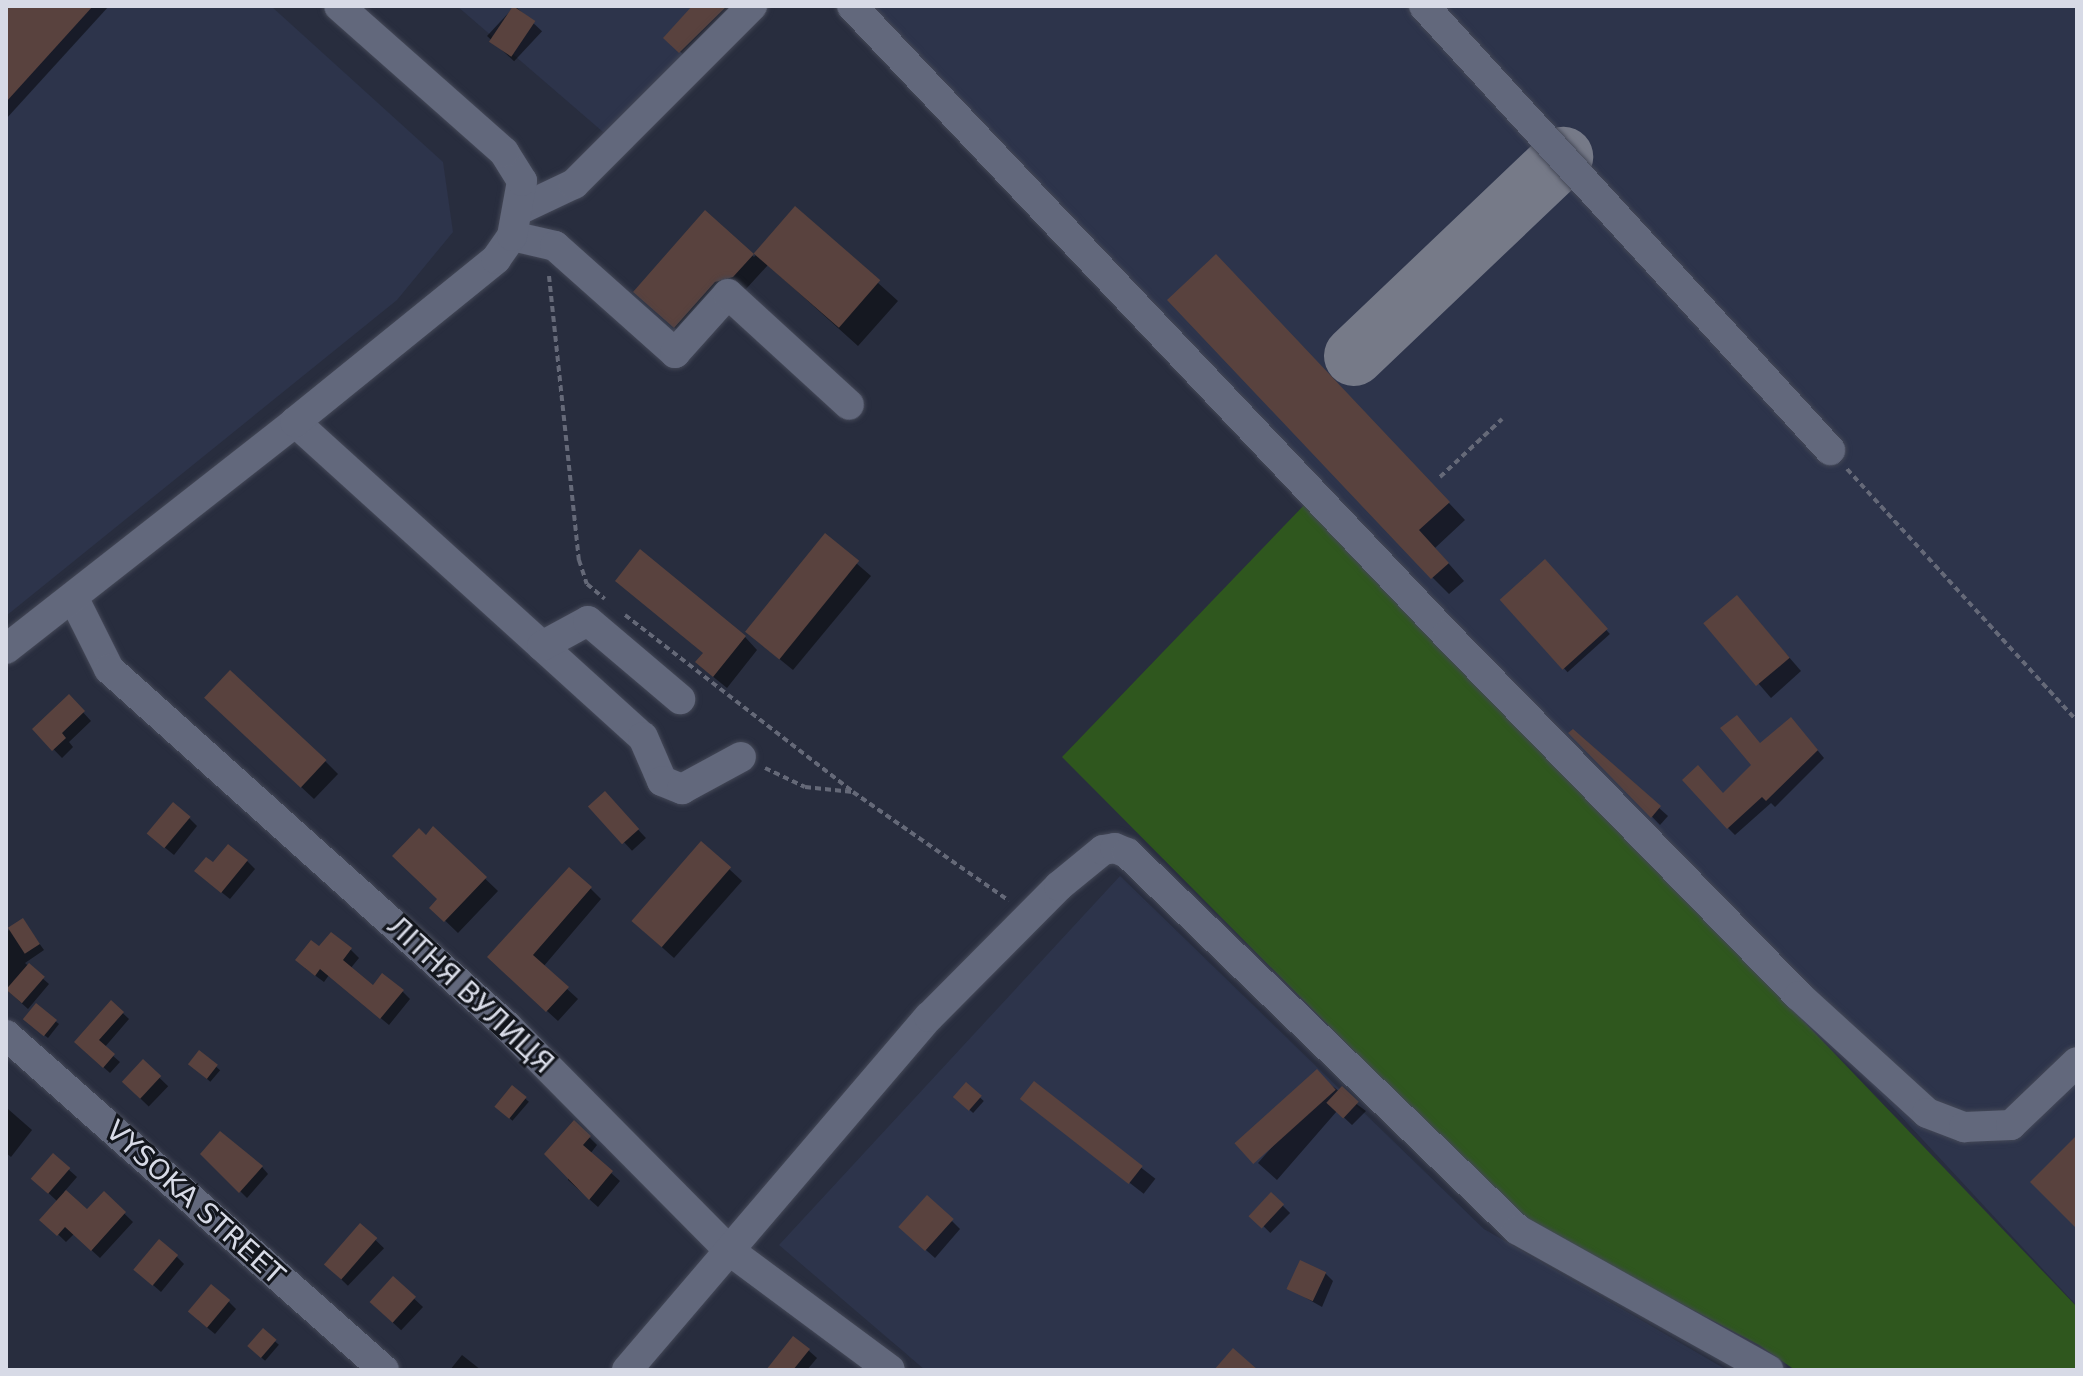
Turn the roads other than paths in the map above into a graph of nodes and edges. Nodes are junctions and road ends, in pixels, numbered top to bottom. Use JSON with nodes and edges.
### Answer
{"nodes":[{"id":1,"x":339,"y":6,"type":"edge"},
{"id":2,"x":752,"y":6,"type":"edge"},
{"id":3,"x":852,"y":6,"type":"edge"},
{"id":4,"x":1424,"y":6,"type":"edge"},
{"id":5,"x":525,"y":229,"type":"junction"},
{"id":6,"x":849,"y":405,"type":"dead end"},
{"id":7,"x":295,"y":422,"type":"junction"},
{"id":8,"x":1830,"y":450,"type":"road end"},
{"id":9,"x":74,"y":599,"type":"junction"},
{"id":10,"x":542,"y":646,"type":"junction"},
{"id":11,"x":6,"y":649,"type":"edge"},
{"id":12,"x":680,"y":699,"type":"dead end"},
{"id":13,"x":741,"y":757,"type":"road end"},
{"id":14,"x":6,"y":1035,"type":"edge"},
{"id":15,"x":2077,"y":1062,"type":"edge"},
{"id":16,"x":730,"y":1251,"type":"junction"},
{"id":17,"x":384,"y":1370,"type":"edge"},
{"id":18,"x":627,"y":1370,"type":"edge"},
{"id":19,"x":890,"y":1370,"type":"edge"},
{"id":20,"x":1768,"y":1370,"type":"edge"}],
"edges":[{"from":1,"to":5,"type":"street"},
{"from":2,"to":5,"type":"street"},
{"from":3,"to":15,"type":"street"},
{"from":4,"to":8,"type":"street"},
{"from":5,"to":6,"type":"street"},
{"from":5,"to":7,"type":"street"},
{"from":7,"to":9,"type":"street"},
{"from":7,"to":10,"type":"street"},
{"from":9,"to":11,"type":"street"},
{"from":9,"to":16,"type":"street","name":"ЛІТНЯ ВУЛИЦЯ"},
{"from":10,"to":12,"type":"street"},
{"from":10,"to":13,"type":"street"},
{"from":14,"to":17,"type":"street","name":"VYSOKA STREET"},
{"from":16,"to":18,"type":"street"},
{"from":16,"to":19,"type":"street","name":"ЛІТНЯ ВУЛИЦЯ"},
{"from":16,"to":20,"type":"street"}]}
